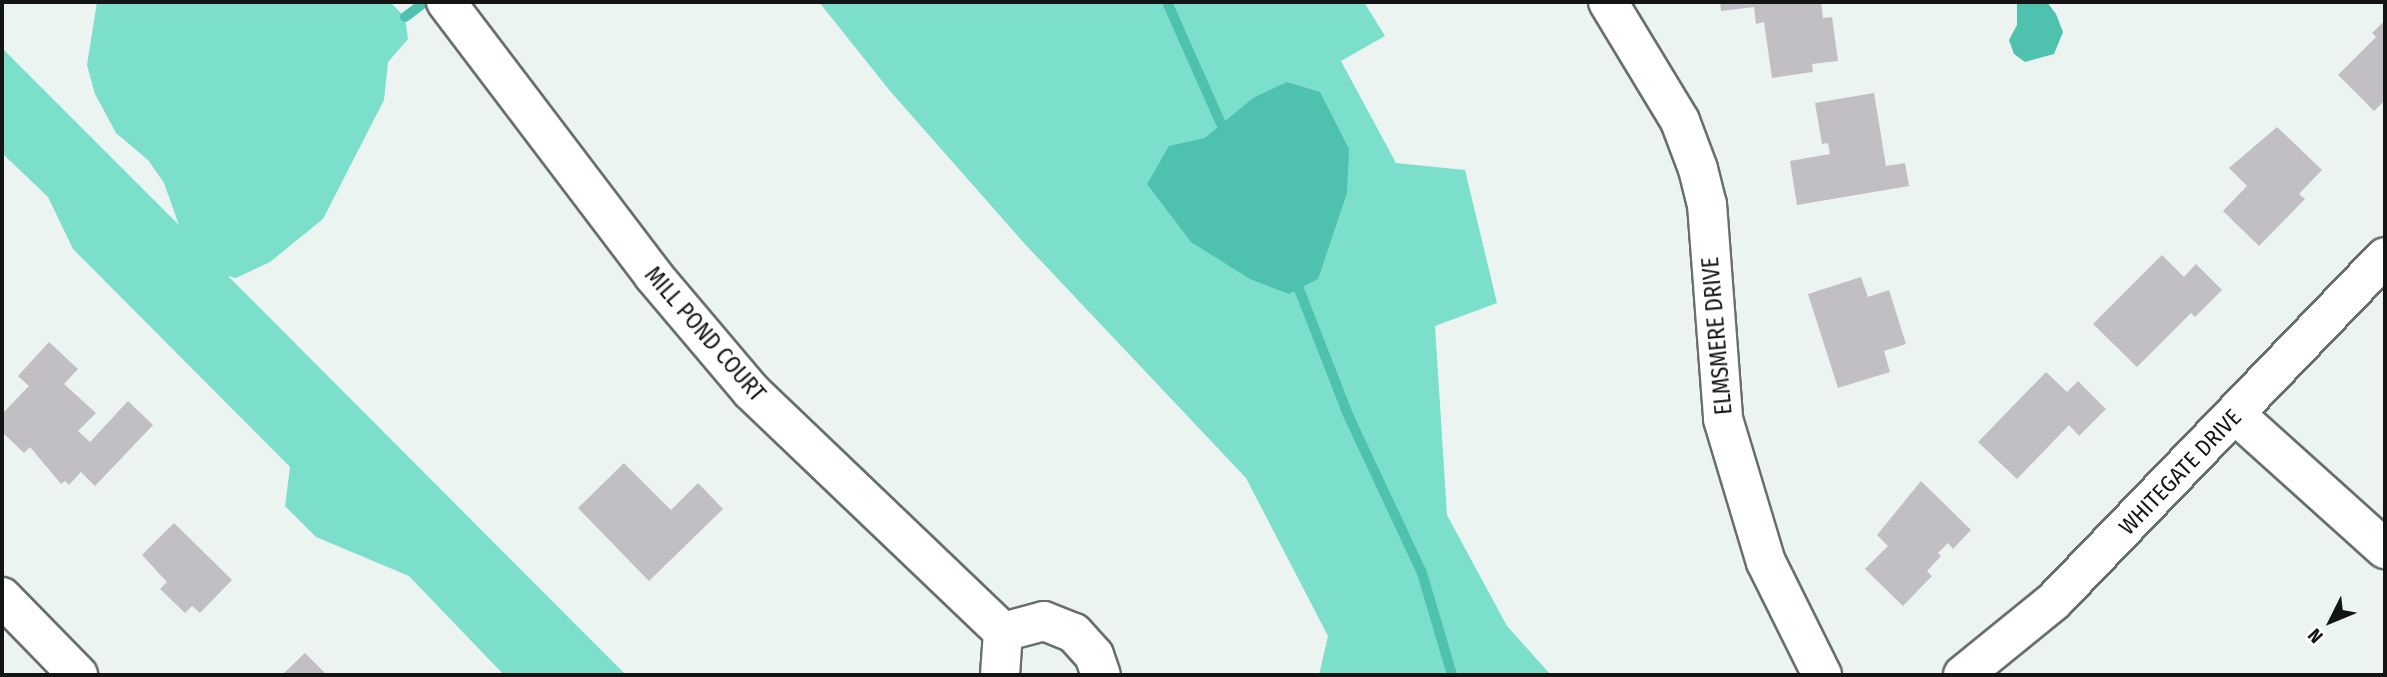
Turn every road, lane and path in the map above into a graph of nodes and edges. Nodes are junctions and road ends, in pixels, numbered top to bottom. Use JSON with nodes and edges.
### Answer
{"nodes":[{"id":1,"x":446,"y":2,"type":"edge"},
{"id":2,"x":1608,"y":2,"type":"edge"},
{"id":3,"x":2385,"y":257,"type":"edge"},
{"id":4,"x":2235,"y":414,"type":"junction"},
{"id":5,"x":2385,"y":549,"type":"edge"},
{"id":6,"x":2,"y":597,"type":"edge"},
{"id":7,"x":1003,"y":632,"type":"junction"},
{"id":8,"x":78,"y":675,"type":"edge"},
{"id":9,"x":1000,"y":675,"type":"edge"},
{"id":10,"x":1101,"y":675,"type":"edge"},
{"id":11,"x":1822,"y":675,"type":"edge"},
{"id":12,"x":1963,"y":675,"type":"edge"}],
"edges":[{"from":1,"to":7,"type":"street","name":"MILL POND COURT"},
{"from":2,"to":11,"type":"street","name":"ELMSMERE DRIVE"},
{"from":3,"to":4,"type":"street","name":"WHITEGATE DRIVE"},
{"from":4,"to":5,"type":"street"},
{"from":4,"to":12,"type":"street","name":"WHITEGATE DRIVE"},
{"from":6,"to":8,"type":"street"},
{"from":7,"to":9,"type":"street"},
{"from":7,"to":10,"type":"street"}]}
